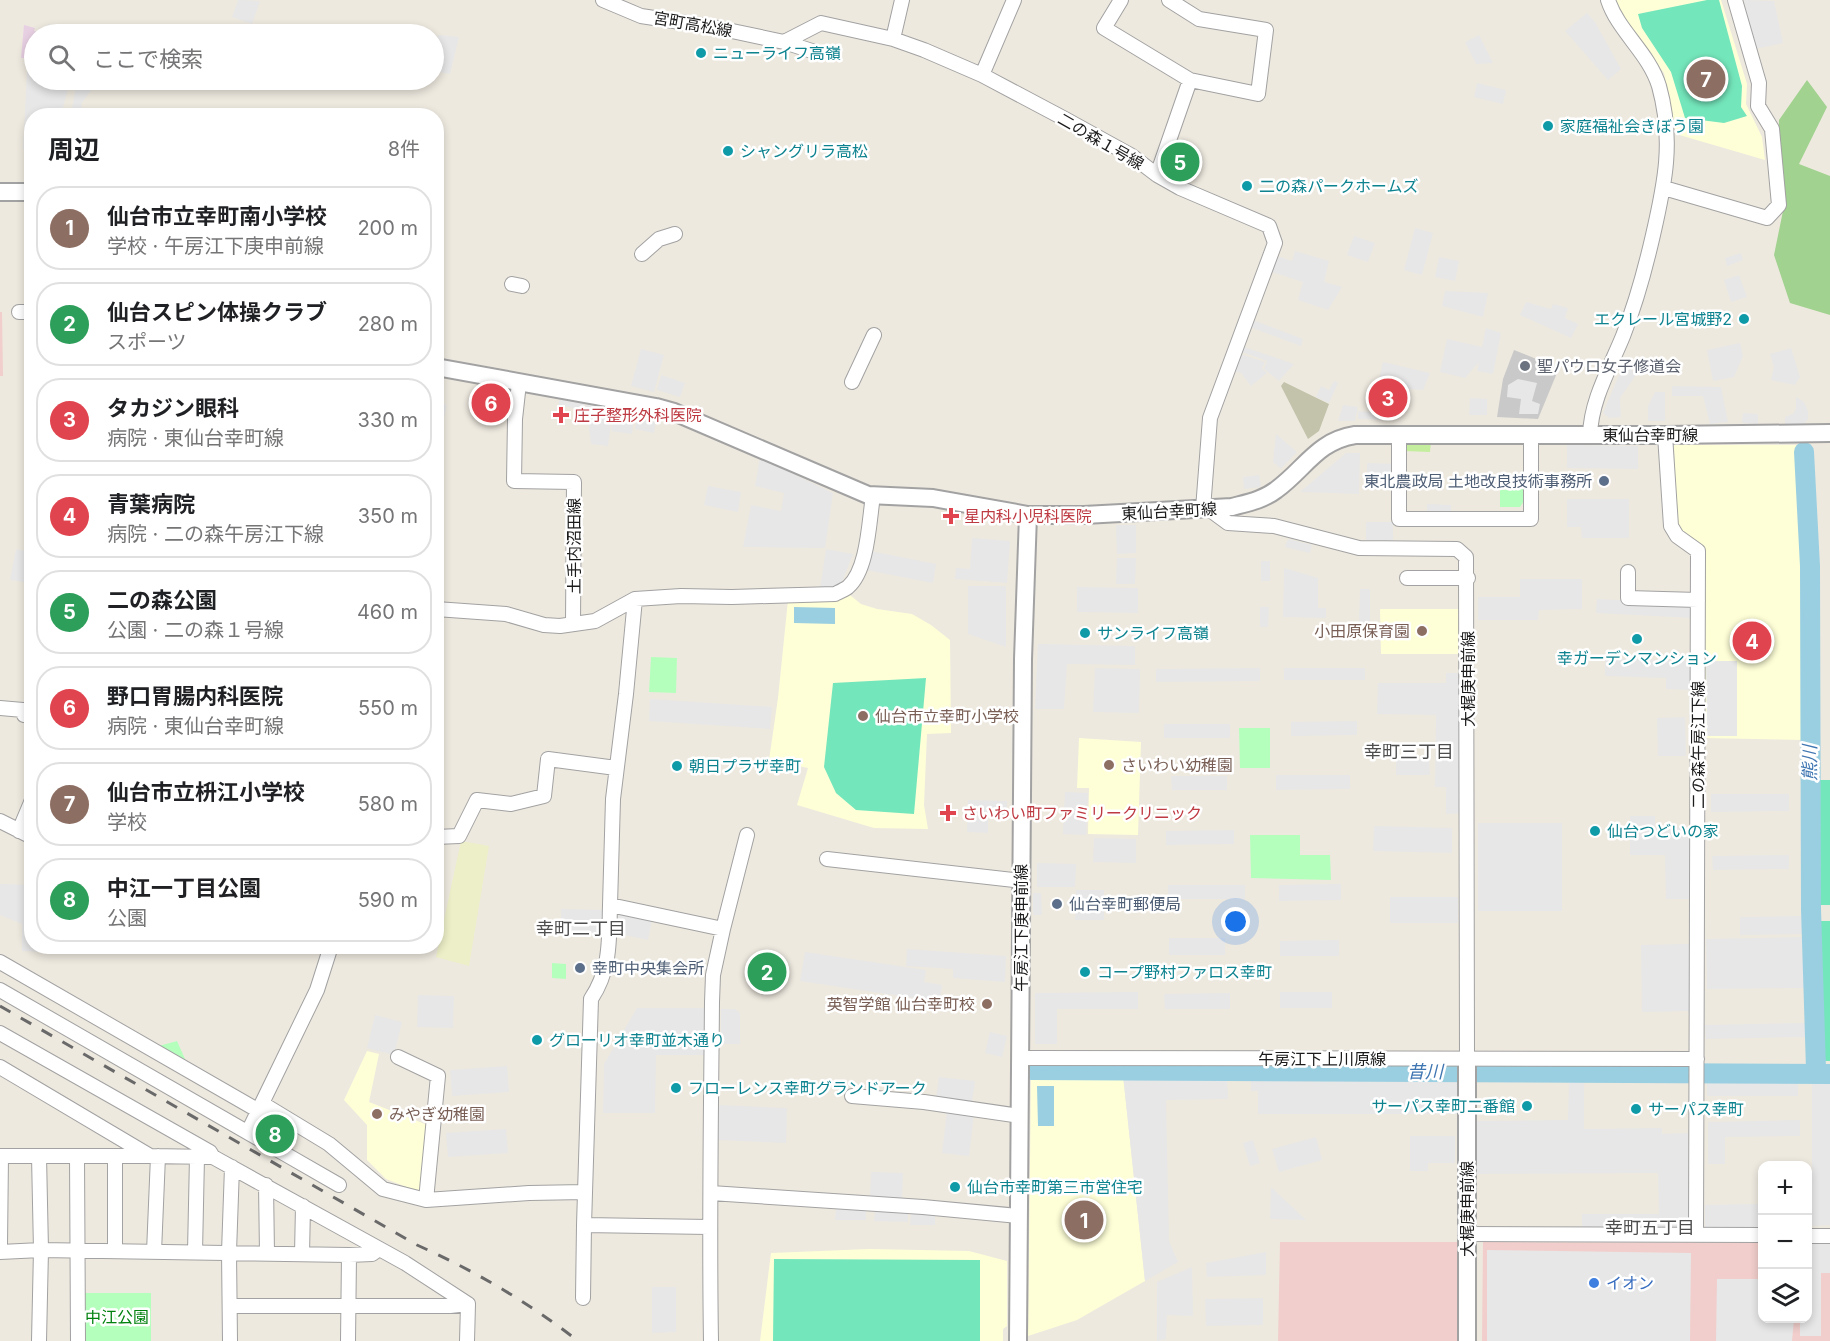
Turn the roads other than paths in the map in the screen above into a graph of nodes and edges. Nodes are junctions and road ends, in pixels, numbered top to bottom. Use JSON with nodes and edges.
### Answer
{"nodes":[{"id":1,"x":603,"y":0,"type":"edge"},
{"id":2,"x":902,"y":0,"type":"edge"},
{"id":3,"x":1014,"y":0,"type":"edge"},
{"id":4,"x":1121,"y":0,"type":"edge"},
{"id":5,"x":1169,"y":0,"type":"edge"},
{"id":6,"x":1608,"y":0,"type":"edge"},
{"id":7,"x":1735,"y":0,"type":"edge"},
{"id":8,"x":893,"y":39,"type":"junction"},
{"id":9,"x":784,"y":42,"type":"junction"},
{"id":10,"x":815,"y":52,"type":"dead end"},
{"id":11,"x":982,"y":75,"type":"junction"},
{"id":12,"x":1190,"y":80,"type":"junction"},
{"id":13,"x":1157,"y":175,"type":"junction"},
{"id":14,"x":1664,"y":188,"type":"junction"},
{"id":15,"x":0,"y":192,"type":"edge"},
{"id":16,"x":24,"y":192,"type":"edge"},
{"id":17,"x":675,"y":234,"type":"dead end"},
{"id":18,"x":642,"y":254,"type":"dead end"},
{"id":19,"x":874,"y":335,"type":"dead end"},
{"id":20,"x":444,"y":369,"type":"edge"},
{"id":21,"x":852,"y":382,"type":"dead end"},
{"id":22,"x":519,"y":383,"type":"junction"},
{"id":23,"x":1830,"y":433,"type":"edge"},
{"id":24,"x":1399,"y":435,"type":"junction"},
{"id":25,"x":1531,"y":435,"type":"junction"},
{"id":26,"x":1590,"y":435,"type":"junction"},
{"id":27,"x":1665,"y":435,"type":"junction"},
{"id":28,"x":873,"y":496,"type":"junction"},
{"id":29,"x":1206,"y":509,"type":"junction"},
{"id":30,"x":1028,"y":515,"type":"junction"},
{"id":31,"x":1628,"y":572,"type":"dead end"},
{"id":32,"x":1407,"y":578,"type":"dead end"},
{"id":33,"x":1468,"y":578,"type":"junction"},
{"id":34,"x":635,"y":599,"type":"junction"},
{"id":35,"x":1698,"y":600,"type":"junction"},
{"id":36,"x":444,"y":610,"type":"edge"},
{"id":37,"x":573,"y":624,"type":"junction"},
{"id":38,"x":0,"y":708,"type":"edge"},
{"id":39,"x":24,"y":715,"type":"edge"},
{"id":40,"x":616,"y":768,"type":"junction"},
{"id":41,"x":0,"y":821,"type":"edge"},
{"id":42,"x":24,"y":833,"type":"edge"},
{"id":43,"x":747,"y":835,"type":"dead end"},
{"id":44,"x":444,"y":837,"type":"edge"},
{"id":45,"x":827,"y":859,"type":"dead end"},
{"id":46,"x":1022,"y":881,"type":"junction"},
{"id":47,"x":610,"y":905,"type":"junction"},
{"id":48,"x":723,"y":929,"type":"junction"},
{"id":49,"x":328,"y":954,"type":"edge"},
{"id":50,"x":0,"y":962,"type":"edge"},
{"id":51,"x":0,"y":990,"type":"edge"},
{"id":52,"x":0,"y":1033,"type":"edge"},
{"id":53,"x":398,"y":1057,"type":"dead end"},
{"id":54,"x":1020,"y":1058,"type":"junction"},
{"id":55,"x":0,"y":1067,"type":"edge"},
{"id":56,"x":1467,"y":1068,"type":"junction"},
{"id":57,"x":1697,"y":1069,"type":"junction"},
{"id":58,"x":852,"y":1096,"type":"dead end"},
{"id":59,"x":261,"y":1108,"type":"junction"},
{"id":60,"x":1020,"y":1116,"type":"junction"},
{"id":61,"x":248,"y":1132,"type":"junction"},
{"id":62,"x":0,"y":1156,"type":"edge"},
{"id":63,"x":39,"y":1156,"type":"junction"},
{"id":64,"x":77,"y":1156,"type":"junction"},
{"id":65,"x":115,"y":1156,"type":"junction"},
{"id":66,"x":154,"y":1156,"type":"junction"},
{"id":67,"x":197,"y":1157,"type":"junction"},
{"id":68,"x":213,"y":1157,"type":"junction"},
{"id":69,"x":232,"y":1167,"type":"junction"},
{"id":70,"x":266,"y":1185,"type":"junction"},
{"id":71,"x":339,"y":1185,"type":"dead end"},
{"id":72,"x":585,"y":1192,"type":"junction"},
{"id":73,"x":711,"y":1193,"type":"junction"},
{"id":74,"x":426,"y":1200,"type":"junction"},
{"id":75,"x":303,"y":1206,"type":"junction"},
{"id":76,"x":1019,"y":1216,"type":"junction"},
{"id":77,"x":584,"y":1225,"type":"junction"},
{"id":78,"x":709,"y":1227,"type":"junction"},
{"id":79,"x":1468,"y":1234,"type":"junction"},
{"id":80,"x":1696,"y":1235,"type":"junction"},
{"id":81,"x":1758,"y":1236,"type":"edge"},
{"id":82,"x":1812,"y":1236,"type":"edge"},
{"id":83,"x":1830,"y":1236,"type":"edge"},
{"id":84,"x":0,"y":1245,"type":"edge"},
{"id":85,"x":380,"y":1249,"type":"junction"},
{"id":86,"x":40,"y":1250,"type":"junction"},
{"id":87,"x":115,"y":1251,"type":"junction"},
{"id":88,"x":0,"y":1252,"type":"edge"},
{"id":89,"x":76,"y":1252,"type":"junction"},
{"id":90,"x":154,"y":1252,"type":"junction"},
{"id":91,"x":195,"y":1252,"type":"junction"},
{"id":92,"x":229,"y":1252,"type":"junction"},
{"id":93,"x":267,"y":1253,"type":"junction"},
{"id":94,"x":302,"y":1254,"type":"junction"},
{"id":95,"x":349,"y":1255,"type":"junction"},
{"id":96,"x":583,"y":1298,"type":"dead end"},
{"id":97,"x":468,"y":1304,"type":"junction"},
{"id":98,"x":230,"y":1306,"type":"junction"},
{"id":99,"x":349,"y":1306,"type":"junction"},
{"id":100,"x":39,"y":1341,"type":"edge"},
{"id":101,"x":78,"y":1341,"type":"edge"},
{"id":102,"x":230,"y":1341,"type":"edge"},
{"id":103,"x":348,"y":1341,"type":"edge"},
{"id":104,"x":467,"y":1341,"type":"edge"},
{"id":105,"x":711,"y":1341,"type":"edge"},
{"id":106,"x":1018,"y":1341,"type":"edge"},
{"id":107,"x":1467,"y":1341,"type":"edge"}],
"edges":[{"from":1,"to":9,"type":"street","name":"宮町高松線"},
{"from":2,"to":8,"type":"street"},
{"from":3,"to":11,"type":"street"},
{"from":4,"to":12,"type":"street"},
{"from":5,"to":12,"type":"street"},
{"from":6,"to":14,"type":"street"},
{"from":7,"to":14,"type":"street"},
{"from":8,"to":9,"type":"street","name":"二の森１号線"},
{"from":8,"to":11,"type":"street","name":"二の森１号線"},
{"from":9,"to":10,"type":"street","name":"宮町高松線"},
{"from":11,"to":13,"type":"street","name":"二の森１号線"},
{"from":12,"to":13,"type":"street"},
{"from":13,"to":29,"type":"street","name":"二の森１号線"},
{"from":14,"to":26,"type":"street"},
{"from":15,"to":16,"type":"street"},
{"from":17,"to":18,"type":"street"},
{"from":19,"to":21,"type":"street"},
{"from":20,"to":22,"type":"street","name":"東仙台幸町線"},
{"from":22,"to":28,"type":"street","name":"東仙台幸町線"},
{"from":22,"to":37,"type":"street","name":"土手内沼田線"},
{"from":23,"to":27,"type":"street","name":"東仙台幸町線"},
{"from":24,"to":25,"type":"street","name":"東仙台幸町線"},
{"from":24,"to":25,"type":"street"},
{"from":24,"to":29,"type":"street","name":"東仙台幸町線"},
{"from":25,"to":26,"type":"street","name":"東仙台幸町線"},
{"from":26,"to":27,"type":"street","name":"東仙台幸町線"},
{"from":27,"to":35,"type":"street","name":"二の森午房江下線"},
{"from":28,"to":30,"type":"street","name":"東仙台幸町線"},
{"from":28,"to":34,"type":"street"},
{"from":29,"to":30,"type":"street","name":"東仙台幸町線"},
{"from":29,"to":33,"type":"street","name":"大梶庚申前線"},
{"from":30,"to":46,"type":"street","name":"午房江下庚申前線"},
{"from":31,"to":35,"type":"street"},
{"from":32,"to":33,"type":"street"},
{"from":33,"to":56,"type":"street","name":"大梶庚申前線"},
{"from":34,"to":37,"type":"street"},
{"from":34,"to":40,"type":"street"},
{"from":35,"to":57,"type":"street","name":"二の森午房江下線"},
{"from":36,"to":37,"type":"street"},
{"from":38,"to":39,"type":"street"},
{"from":40,"to":44,"type":"street"},
{"from":40,"to":47,"type":"street"},
{"from":41,"to":42,"type":"street"},
{"from":43,"to":48,"type":"street"},
{"from":45,"to":46,"type":"street"},
{"from":46,"to":54,"type":"street","name":"午房江下庚申前線"},
{"from":47,"to":48,"type":"street"},
{"from":47,"to":72,"type":"street"},
{"from":48,"to":73,"type":"street"},
{"from":49,"to":59,"type":"street"},
{"from":50,"to":59,"type":"street"},
{"from":51,"to":61,"type":"street"},
{"from":52,"to":68,"type":"street"},
{"from":53,"to":74,"type":"street"},
{"from":54,"to":56,"type":"street","name":"午房江下上川原線"},
{"from":54,"to":60,"type":"street","name":"午房江下庚申前線"},
{"from":55,"to":66,"type":"street"},
{"from":56,"to":57,"type":"street","name":"午房江下上川原線"},
{"from":56,"to":79,"type":"street","name":"大梶庚申前線"},
{"from":57,"to":80,"type":"street","name":"二の森午房江下線"},
{"from":58,"to":60,"type":"street"},
{"from":59,"to":61,"type":"street"},
{"from":59,"to":74,"type":"street"},
{"from":60,"to":76,"type":"street","name":"午房江下庚申前線"},
{"from":61,"to":71,"type":"street"},
{"from":62,"to":63,"type":"street"},
{"from":62,"to":84,"type":"street"},
{"from":63,"to":64,"type":"street"},
{"from":63,"to":86,"type":"street"},
{"from":64,"to":65,"type":"street"},
{"from":64,"to":89,"type":"street"},
{"from":65,"to":66,"type":"street"},
{"from":65,"to":87,"type":"street"},
{"from":66,"to":67,"type":"street"},
{"from":66,"to":90,"type":"street"},
{"from":67,"to":68,"type":"street"},
{"from":67,"to":91,"type":"street"},
{"from":68,"to":69,"type":"street"},
{"from":69,"to":70,"type":"street"},
{"from":69,"to":92,"type":"street"},
{"from":70,"to":75,"type":"street"},
{"from":70,"to":93,"type":"street"},
{"from":72,"to":74,"type":"street"},
{"from":72,"to":77,"type":"street"},
{"from":73,"to":76,"type":"street"},
{"from":73,"to":78,"type":"street"},
{"from":75,"to":85,"type":"street"},
{"from":75,"to":94,"type":"street"},
{"from":76,"to":106,"type":"street","name":"午房江下庚申前線"},
{"from":77,"to":78,"type":"street"},
{"from":77,"to":96,"type":"street"},
{"from":78,"to":105,"type":"street"},
{"from":79,"to":80,"type":"street"},
{"from":79,"to":107,"type":"street","name":"大梶庚申前線"},
{"from":80,"to":81,"type":"street"},
{"from":82,"to":83,"type":"street"},
{"from":85,"to":95,"type":"street"},
{"from":85,"to":97,"type":"street"},
{"from":86,"to":88,"type":"street"},
{"from":86,"to":89,"type":"street"},
{"from":86,"to":100,"type":"street"},
{"from":87,"to":89,"type":"street"},
{"from":87,"to":90,"type":"street"},
{"from":89,"to":101,"type":"street"},
{"from":90,"to":91,"type":"street"},
{"from":91,"to":92,"type":"street"},
{"from":92,"to":93,"type":"street"},
{"from":92,"to":98,"type":"street"},
{"from":93,"to":94,"type":"street"},
{"from":94,"to":95,"type":"street"},
{"from":95,"to":99,"type":"street"},
{"from":97,"to":99,"type":"street"},
{"from":97,"to":104,"type":"street"},
{"from":98,"to":99,"type":"street"},
{"from":98,"to":102,"type":"street"},
{"from":99,"to":103,"type":"street"}]}
